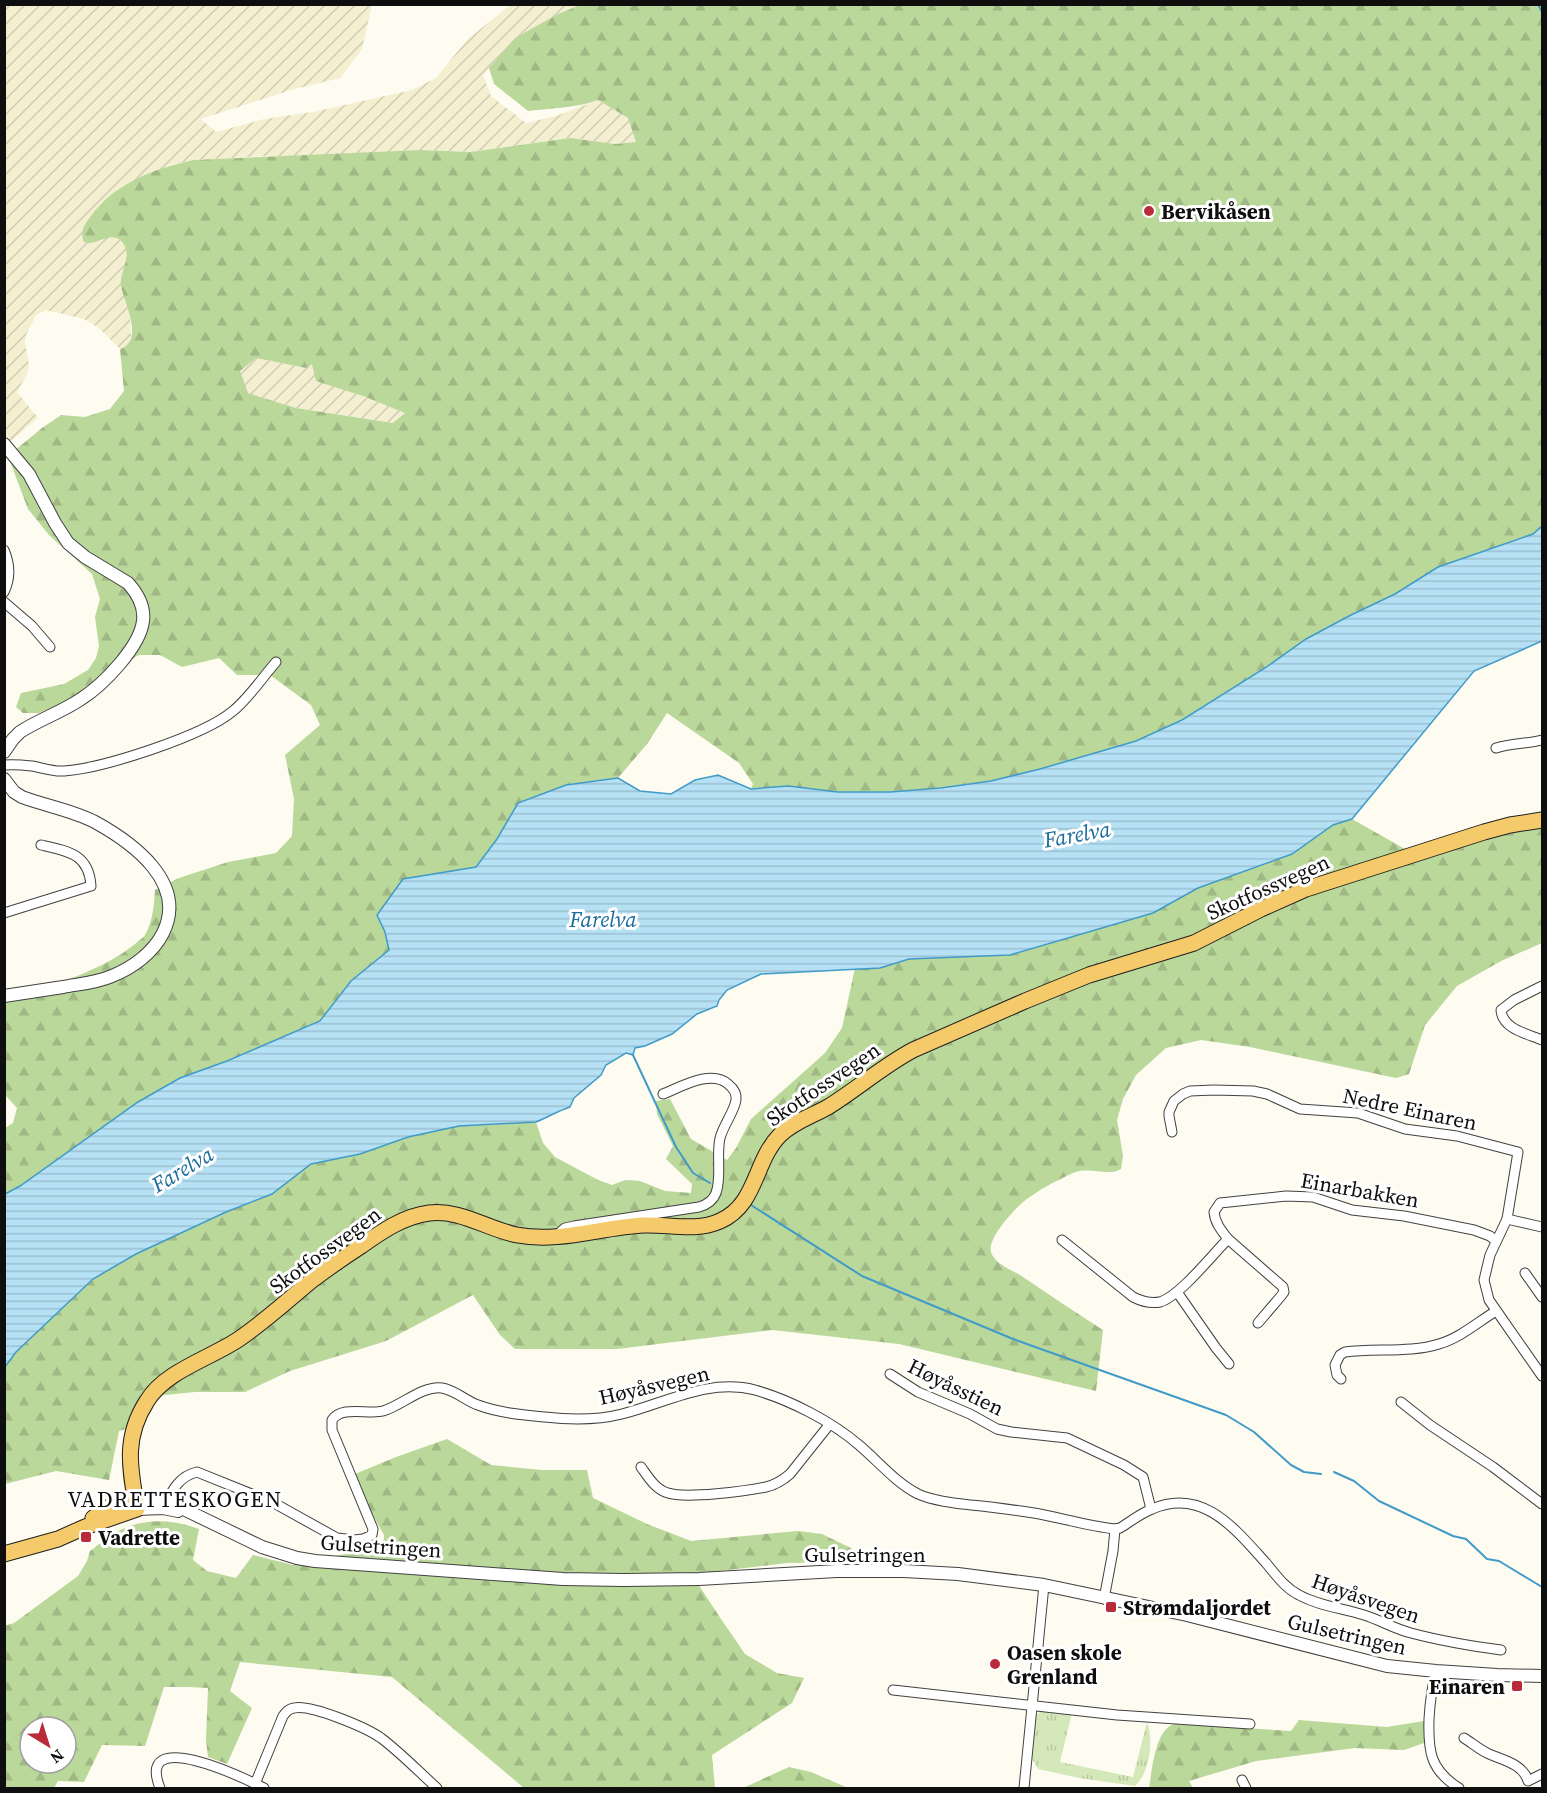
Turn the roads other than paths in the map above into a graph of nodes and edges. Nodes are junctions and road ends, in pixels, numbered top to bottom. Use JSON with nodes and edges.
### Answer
{"nodes":[{"id":1,"x":4,"y":444,"type":"edge"},
{"id":2,"x":4,"y":550,"type":"edge"},
{"id":3,"x":4,"y":592,"type":"edge"},
{"id":4,"x":4,"y":602,"type":"edge"},
{"id":5,"x":51,"y":647,"type":"dead end"},
{"id":6,"x":276,"y":662,"type":"dead end"},
{"id":7,"x":1542,"y":740,"type":"edge"},
{"id":8,"x":1496,"y":748,"type":"dead end"},
{"id":9,"x":4,"y":752,"type":"edge"},
{"id":10,"x":4,"y":765,"type":"edge"},
{"id":11,"x":4,"y":779,"type":"edge"},
{"id":12,"x":1542,"y":820,"type":"edge"},
{"id":13,"x":41,"y":845,"type":"dead end"},
{"id":14,"x":4,"y":912,"type":"edge"},
{"id":15,"x":1542,"y":986,"type":"edge"},
{"id":16,"x":4,"y":996,"type":"edge"},
{"id":17,"x":1542,"y":1040,"type":"edge"},
{"id":18,"x":663,"y":1094,"type":"dead end"},
{"id":19,"x":1172,"y":1132,"type":"dead end"},
{"id":20,"x":1507,"y":1219,"type":"junction"},
{"id":21,"x":1542,"y":1227,"type":"edge"},
{"id":22,"x":555,"y":1237,"type":"junction"},
{"id":23,"x":1228,"y":1239,"type":"junction"},
{"id":24,"x":1062,"y":1240,"type":"dead end"},
{"id":25,"x":1496,"y":1241,"type":"junction"},
{"id":26,"x":1525,"y":1274,"type":"dead end"},
{"id":27,"x":1178,"y":1292,"type":"junction"},
{"id":28,"x":1542,"y":1297,"type":"edge"},
{"id":29,"x":1496,"y":1311,"type":"junction"},
{"id":30,"x":1258,"y":1323,"type":"dead end"},
{"id":31,"x":1229,"y":1364,"type":"dead end"},
{"id":32,"x":890,"y":1374,"type":"dead end"},
{"id":33,"x":1542,"y":1376,"type":"edge"},
{"id":34,"x":1341,"y":1379,"type":"dead end"},
{"id":35,"x":1401,"y":1402,"type":"dead end"},
{"id":36,"x":829,"y":1425,"type":"junction"},
{"id":37,"x":641,"y":1467,"type":"dead end"},
{"id":38,"x":136,"y":1503,"type":"junction"},
{"id":39,"x":165,"y":1504,"type":"junction"},
{"id":40,"x":1542,"y":1504,"type":"edge"},
{"id":41,"x":1151,"y":1509,"type":"junction"},
{"id":42,"x":1115,"y":1529,"type":"junction"},
{"id":43,"x":4,"y":1554,"type":"edge"},
{"id":44,"x":1044,"y":1585,"type":"junction"},
{"id":45,"x":1104,"y":1599,"type":"junction"},
{"id":46,"x":1501,"y":1650,"type":"dead end"},
{"id":47,"x":1436,"y":1671,"type":"junction"},
{"id":48,"x":1542,"y":1676,"type":"edge"},
{"id":49,"x":893,"y":1690,"type":"dead end"},
{"id":50,"x":1032,"y":1705,"type":"junction"},
{"id":51,"x":1250,"y":1724,"type":"dead end"},
{"id":52,"x":1464,"y":1738,"type":"dead end"},
{"id":53,"x":1542,"y":1774,"type":"edge"},
{"id":54,"x":255,"y":1784,"type":"junction"},
{"id":55,"x":1527,"y":1785,"type":"edge"},
{"id":56,"x":160,"y":1788,"type":"edge"},
{"id":57,"x":264,"y":1788,"type":"edge"},
{"id":58,"x":437,"y":1788,"type":"edge"},
{"id":59,"x":1024,"y":1788,"type":"edge"},
{"id":60,"x":1459,"y":1788,"type":"edge"}],
"edges":[{"from":1,"to":9,"type":"street"},
{"from":2,"to":3,"type":"street"},
{"from":4,"to":5,"type":"street"},
{"from":6,"to":10,"type":"street"},
{"from":7,"to":8,"type":"street"},
{"from":11,"to":16,"type":"street"},
{"from":12,"to":22,"type":"main road","name":"Skotfossvegen"},
{"from":13,"to":14,"type":"street"},
{"from":15,"to":17,"type":"street"},
{"from":18,"to":22,"type":"street"},
{"from":19,"to":20,"type":"street","name":"Nedre Einaren"},
{"from":20,"to":21,"type":"street"},
{"from":20,"to":25,"type":"street"},
{"from":22,"to":38,"type":"main road","name":"Skotfossvegen"},
{"from":23,"to":25,"type":"street","name":"Einarbakken"},
{"from":23,"to":27,"type":"street"},
{"from":23,"to":30,"type":"street","name":"Einarbakken"},
{"from":24,"to":27,"type":"street"},
{"from":25,"to":29,"type":"street"},
{"from":26,"to":28,"type":"street"},
{"from":27,"to":31,"type":"street"},
{"from":29,"to":33,"type":"street"},
{"from":29,"to":34,"type":"street"},
{"from":32,"to":41,"type":"street","name":"Høyåsstien"},
{"from":35,"to":40,"type":"street"},
{"from":36,"to":37,"type":"street"},
{"from":36,"to":39,"type":"street","name":"Høyåsvegen"},
{"from":36,"to":42,"type":"street","name":"Høyåsvegen"},
{"from":38,"to":39,"type":"street","name":"Gulsetringen"},
{"from":38,"to":43,"type":"main road"},
{"from":39,"to":44,"type":"street","name":"Gulsetringen"},
{"from":41,"to":42,"type":"street","name":"Høyåsvegen"},
{"from":41,"to":46,"type":"street","name":"Høyåsvegen"},
{"from":42,"to":45,"type":"street"},
{"from":44,"to":45,"type":"street","name":"Gulsetringen"},
{"from":44,"to":50,"type":"street"},
{"from":45,"to":47,"type":"street","name":"Gulsetringen"},
{"from":47,"to":48,"type":"street","name":"Gulsetringen"},
{"from":47,"to":60,"type":"street"},
{"from":49,"to":50,"type":"street"},
{"from":50,"to":51,"type":"street"},
{"from":50,"to":59,"type":"street"},
{"from":52,"to":55,"type":"street"},
{"from":53,"to":55,"type":"street"},
{"from":54,"to":56,"type":"street"},
{"from":54,"to":57,"type":"street"},
{"from":54,"to":58,"type":"street"}]}
